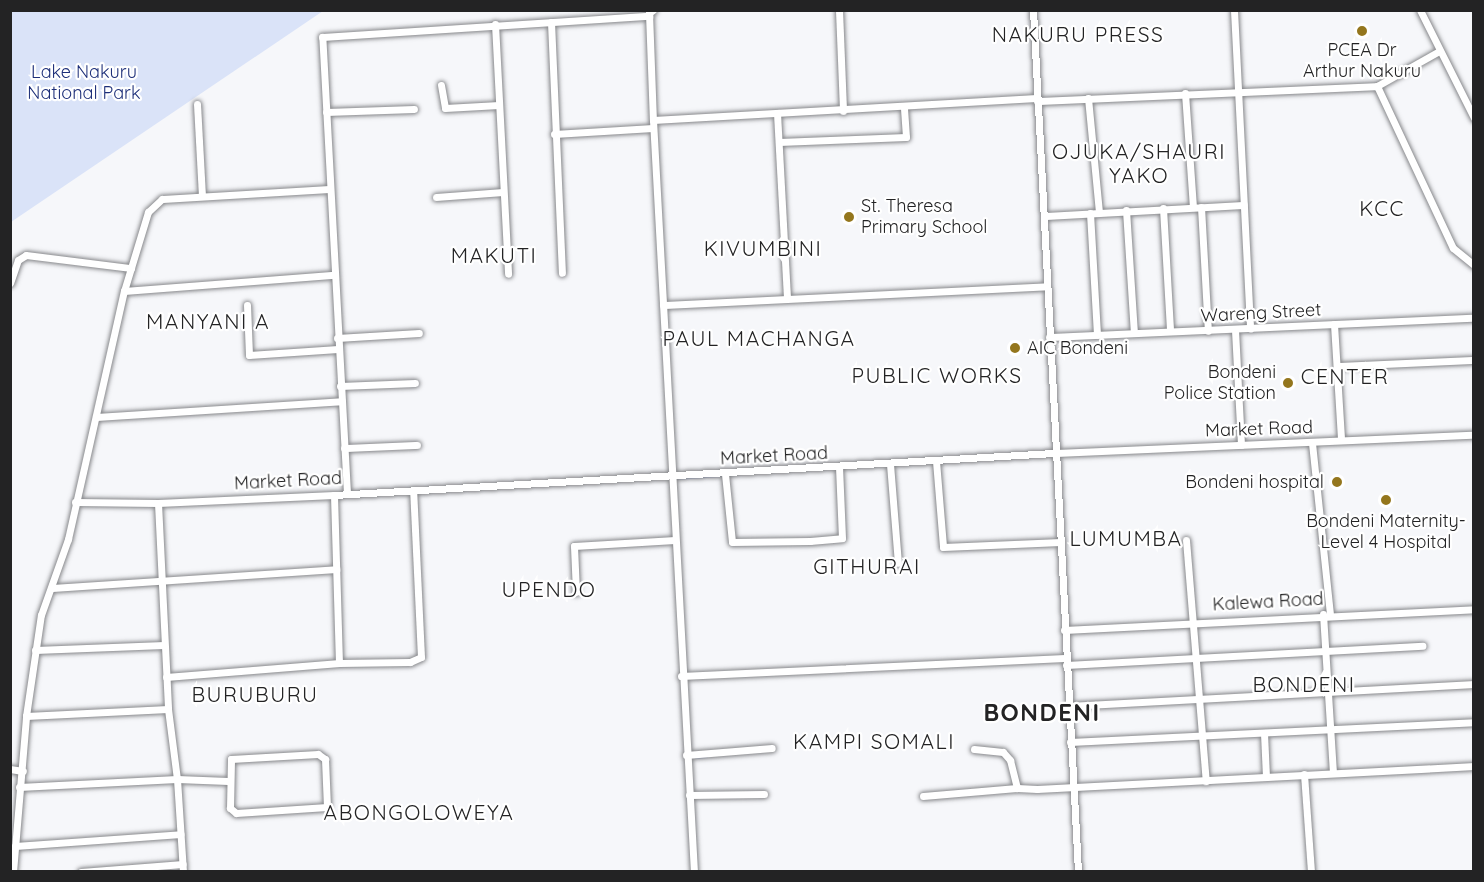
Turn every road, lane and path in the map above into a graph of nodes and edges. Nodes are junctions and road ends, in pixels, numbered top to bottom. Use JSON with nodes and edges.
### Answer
{"nodes":[{"id":1,"x":839,"y":10,"type":"edge"},
{"id":2,"x":1033,"y":10,"type":"edge"},
{"id":3,"x":1234,"y":10,"type":"edge"},
{"id":4,"x":1420,"y":10,"type":"edge"},
{"id":5,"x":651,"y":14,"type":"edge"},
{"id":6,"x":551,"y":22,"type":"junction"},
{"id":7,"x":495,"y":24,"type":"junction"},
{"id":8,"x":1439,"y":51,"type":"junction"},
{"id":9,"x":441,"y":85,"type":"dead end"},
{"id":10,"x":1377,"y":86,"type":"junction"},
{"id":11,"x":1238,"y":91,"type":"junction"},
{"id":12,"x":1185,"y":93,"type":"junction"},
{"id":13,"x":1088,"y":98,"type":"junction"},
{"id":14,"x":1036,"y":99,"type":"junction"},
{"id":15,"x":197,"y":104,"type":"dead end"},
{"id":16,"x":499,"y":105,"type":"junction"},
{"id":17,"x":904,"y":107,"type":"junction"},
{"id":18,"x":414,"y":109,"type":"dead end"},
{"id":19,"x":843,"y":111,"type":"junction"},
{"id":20,"x":326,"y":112,"type":"junction"},
{"id":21,"x":777,"y":113,"type":"junction"},
{"id":22,"x":1473,"y":118,"type":"edge"},
{"id":23,"x":653,"y":124,"type":"junction"},
{"id":24,"x":555,"y":134,"type":"junction"},
{"id":25,"x":779,"y":142,"type":"junction"},
{"id":26,"x":330,"y":189,"type":"junction"},
{"id":27,"x":503,"y":192,"type":"junction"},
{"id":28,"x":202,"y":195,"type":"junction"},
{"id":29,"x":436,"y":197,"type":"dead end"},
{"id":30,"x":1244,"y":205,"type":"junction"},
{"id":31,"x":1197,"y":207,"type":"junction"},
{"id":32,"x":1163,"y":208,"type":"junction"},
{"id":33,"x":1126,"y":210,"type":"junction"},
{"id":34,"x":1099,"y":212,"type":"junction"},
{"id":35,"x":1090,"y":213,"type":"junction"},
{"id":36,"x":1045,"y":216,"type":"junction"},
{"id":37,"x":1473,"y":265,"type":"edge"},
{"id":38,"x":130,"y":268,"type":"junction"},
{"id":39,"x":562,"y":273,"type":"dead end"},
{"id":40,"x":508,"y":274,"type":"dead end"},
{"id":41,"x":334,"y":275,"type":"junction"},
{"id":42,"x":10,"y":283,"type":"edge"},
{"id":43,"x":1045,"y":286,"type":"junction"},
{"id":44,"x":124,"y":291,"type":"junction"},
{"id":45,"x":787,"y":298,"type":"junction"},
{"id":46,"x":247,"y":305,"type":"dead end"},
{"id":47,"x":663,"y":305,"type":"junction"},
{"id":48,"x":1473,"y":318,"type":"edge"},
{"id":49,"x":1334,"y":324,"type":"junction"},
{"id":50,"x":1250,"y":329,"type":"junction"},
{"id":51,"x":1235,"y":330,"type":"junction"},
{"id":52,"x":1170,"y":331,"type":"junction"},
{"id":53,"x":1208,"y":331,"type":"junction"},
{"id":54,"x":419,"y":333,"type":"dead end"},
{"id":55,"x":1134,"y":333,"type":"junction"},
{"id":56,"x":1097,"y":335,"type":"junction"},
{"id":57,"x":1049,"y":337,"type":"junction"},
{"id":58,"x":337,"y":338,"type":"junction"},
{"id":59,"x":338,"y":349,"type":"junction"},
{"id":60,"x":1473,"y":360,"type":"edge"},
{"id":61,"x":1337,"y":366,"type":"junction"},
{"id":62,"x":416,"y":383,"type":"dead end"},
{"id":63,"x":340,"y":386,"type":"junction"},
{"id":64,"x":341,"y":401,"type":"junction"},
{"id":65,"x":96,"y":417,"type":"junction"},
{"id":66,"x":1473,"y":435,"type":"edge"},
{"id":67,"x":1341,"y":440,"type":"junction"},
{"id":68,"x":1312,"y":443,"type":"junction"},
{"id":69,"x":1241,"y":445,"type":"junction"},
{"id":70,"x":417,"y":446,"type":"dead end"},
{"id":71,"x":344,"y":448,"type":"junction"},
{"id":72,"x":1054,"y":453,"type":"junction"},
{"id":73,"x":936,"y":461,"type":"junction"},
{"id":74,"x":890,"y":464,"type":"junction"},
{"id":75,"x":839,"y":467,"type":"junction"},
{"id":76,"x":725,"y":474,"type":"junction"},
{"id":77,"x":672,"y":477,"type":"junction"},
{"id":78,"x":413,"y":490,"type":"junction"},
{"id":79,"x":347,"y":494,"type":"junction"},
{"id":80,"x":334,"y":495,"type":"junction"},
{"id":81,"x":75,"y":502,"type":"junction"},
{"id":82,"x":158,"y":503,"type":"junction"},
{"id":83,"x":675,"y":540,"type":"junction"},
{"id":84,"x":1186,"y":540,"type":"dead end"},
{"id":85,"x":1061,"y":542,"type":"junction"},
{"id":86,"x":898,"y":563,"type":"dead end"},
{"id":87,"x":336,"y":569,"type":"junction"},
{"id":88,"x":161,"y":579,"type":"junction"},
{"id":89,"x":52,"y":588,"type":"junction"},
{"id":90,"x":576,"y":592,"type":"dead end"},
{"id":91,"x":1473,"y":609,"type":"edge"},
{"id":92,"x":1327,"y":614,"type":"junction"},
{"id":93,"x":1192,"y":621,"type":"junction"},
{"id":94,"x":1064,"y":630,"type":"junction"},
{"id":95,"x":164,"y":645,"type":"junction"},
{"id":96,"x":1422,"y":646,"type":"dead end"},
{"id":97,"x":35,"y":650,"type":"junction"},
{"id":98,"x":1325,"y":653,"type":"junction"},
{"id":99,"x":1196,"y":659,"type":"junction"},
{"id":100,"x":1065,"y":661,"type":"junction"},
{"id":101,"x":339,"y":663,"type":"junction"},
{"id":102,"x":681,"y":676,"type":"junction"},
{"id":103,"x":166,"y":677,"type":"junction"},
{"id":104,"x":1473,"y":684,"type":"edge"},
{"id":105,"x":1328,"y":692,"type":"junction"},
{"id":106,"x":1200,"y":698,"type":"junction"},
{"id":107,"x":1068,"y":706,"type":"junction"},
{"id":108,"x":168,"y":709,"type":"junction"},
{"id":109,"x":26,"y":716,"type":"junction"},
{"id":110,"x":1473,"y":722,"type":"edge"},
{"id":111,"x":1330,"y":730,"type":"junction"},
{"id":112,"x":1264,"y":733,"type":"junction"},
{"id":113,"x":1204,"y":736,"type":"junction"},
{"id":114,"x":1070,"y":742,"type":"junction"},
{"id":115,"x":772,"y":748,"type":"dead end"},
{"id":116,"x":974,"y":749,"type":"dead end"},
{"id":117,"x":686,"y":755,"type":"junction"},
{"id":118,"x":1473,"y":766,"type":"edge"},
{"id":119,"x":10,"y":769,"type":"edge"},
{"id":120,"x":23,"y":771,"type":"junction"},
{"id":121,"x":1333,"y":771,"type":"junction"},
{"id":122,"x":1304,"y":774,"type":"junction"},
{"id":123,"x":1266,"y":777,"type":"junction"},
{"id":124,"x":177,"y":779,"type":"junction"},
{"id":125,"x":228,"y":781,"type":"junction"},
{"id":126,"x":1206,"y":781,"type":"junction"},
{"id":127,"x":19,"y":787,"type":"junction"},
{"id":128,"x":1017,"y":788,"type":"junction"},
{"id":129,"x":1074,"y":788,"type":"junction"},
{"id":130,"x":764,"y":794,"type":"dead end"},
{"id":131,"x":689,"y":795,"type":"junction"},
{"id":132,"x":923,"y":796,"type":"dead end"},
{"id":133,"x":181,"y":834,"type":"junction"},
{"id":134,"x":15,"y":846,"type":"junction"},
{"id":135,"x":183,"y":868,"type":"edge"},
{"id":136,"x":13,"y":872,"type":"edge"},
{"id":137,"x":81,"y":872,"type":"edge"},
{"id":138,"x":694,"y":872,"type":"edge"},
{"id":139,"x":1078,"y":872,"type":"edge"},
{"id":140,"x":1311,"y":872,"type":"edge"}],
"edges":[{"from":1,"to":19,"type":"street"},
{"from":2,"to":14,"type":"street"},
{"from":3,"to":11,"type":"street"},
{"from":4,"to":8,"type":"street"},
{"from":5,"to":6,"type":"street"},
{"from":5,"to":23,"type":"street"},
{"from":6,"to":7,"type":"street"},
{"from":6,"to":24,"type":"street"},
{"from":7,"to":16,"type":"street"},
{"from":7,"to":20,"type":"street"},
{"from":8,"to":10,"type":"street"},
{"from":8,"to":22,"type":"street"},
{"from":9,"to":16,"type":"street"},
{"from":10,"to":11,"type":"street"},
{"from":10,"to":37,"type":"street"},
{"from":11,"to":12,"type":"street"},
{"from":11,"to":30,"type":"street"},
{"from":12,"to":13,"type":"street"},
{"from":12,"to":31,"type":"street"},
{"from":13,"to":14,"type":"street"},
{"from":13,"to":34,"type":"street"},
{"from":14,"to":17,"type":"street"},
{"from":14,"to":36,"type":"street"},
{"from":15,"to":28,"type":"street"},
{"from":16,"to":27,"type":"street"},
{"from":17,"to":19,"type":"street"},
{"from":17,"to":25,"type":"street"},
{"from":18,"to":20,"type":"street"},
{"from":19,"to":21,"type":"street"},
{"from":20,"to":26,"type":"street"},
{"from":21,"to":23,"type":"street"},
{"from":21,"to":25,"type":"street"},
{"from":23,"to":24,"type":"street"},
{"from":23,"to":47,"type":"street"},
{"from":24,"to":39,"type":"street"},
{"from":25,"to":45,"type":"street"},
{"from":26,"to":28,"type":"street"},
{"from":26,"to":41,"type":"street"},
{"from":27,"to":29,"type":"street"},
{"from":27,"to":40,"type":"street"},
{"from":28,"to":38,"type":"street"},
{"from":30,"to":31,"type":"street"},
{"from":30,"to":50,"type":"street"},
{"from":31,"to":32,"type":"street"},
{"from":31,"to":53,"type":"street"},
{"from":32,"to":33,"type":"street"},
{"from":32,"to":52,"type":"street"},
{"from":33,"to":34,"type":"street"},
{"from":33,"to":55,"type":"street"},
{"from":34,"to":35,"type":"street"},
{"from":35,"to":36,"type":"street"},
{"from":35,"to":56,"type":"street"},
{"from":36,"to":43,"type":"street"},
{"from":38,"to":42,"type":"street"},
{"from":38,"to":44,"type":"street"},
{"from":41,"to":44,"type":"street"},
{"from":41,"to":58,"type":"street"},
{"from":43,"to":45,"type":"street"},
{"from":43,"to":57,"type":"street"},
{"from":44,"to":65,"type":"street"},
{"from":45,"to":47,"type":"street"},
{"from":46,"to":59,"type":"street"},
{"from":47,"to":77,"type":"street"},
{"from":48,"to":49,"type":"street","name":"Wareng Street"},
{"from":49,"to":50,"type":"street","name":"Wareng Street"},
{"from":49,"to":61,"type":"street"},
{"from":50,"to":51,"type":"street","name":"Wareng Street"},
{"from":51,"to":53,"type":"street","name":"Wareng Street"},
{"from":51,"to":69,"type":"street"},
{"from":52,"to":53,"type":"street","name":"Wareng Street"},
{"from":52,"to":55,"type":"street","name":"Wareng Street"},
{"from":54,"to":58,"type":"street"},
{"from":55,"to":56,"type":"street","name":"Wareng Street"},
{"from":56,"to":57,"type":"street","name":"Wareng Street"},
{"from":57,"to":72,"type":"street"},
{"from":58,"to":59,"type":"street"},
{"from":59,"to":63,"type":"street"},
{"from":60,"to":61,"type":"street"},
{"from":61,"to":67,"type":"street"},
{"from":62,"to":63,"type":"street"},
{"from":63,"to":64,"type":"street"},
{"from":64,"to":65,"type":"street"},
{"from":64,"to":71,"type":"street"},
{"from":65,"to":81,"type":"street"},
{"from":66,"to":67,"type":"street","name":"Market Road"},
{"from":67,"to":68,"type":"street","name":"Market Road"},
{"from":68,"to":69,"type":"street","name":"Market Road"},
{"from":68,"to":92,"type":"street"},
{"from":69,"to":72,"type":"street","name":"Market Road"},
{"from":70,"to":71,"type":"street"},
{"from":71,"to":79,"type":"street"},
{"from":72,"to":73,"type":"street","name":"Market Road"},
{"from":72,"to":85,"type":"street"},
{"from":73,"to":74,"type":"street","name":"Market Road"},
{"from":73,"to":85,"type":"street"},
{"from":74,"to":75,"type":"street","name":"Market Road"},
{"from":74,"to":86,"type":"street"},
{"from":75,"to":76,"type":"street","name":"Market Road"},
{"from":75,"to":76,"type":"street"},
{"from":76,"to":77,"type":"street","name":"Market Road"},
{"from":77,"to":78,"type":"street","name":"Market Road"},
{"from":77,"to":83,"type":"street"},
{"from":78,"to":79,"type":"street","name":"Market Road"},
{"from":78,"to":101,"type":"street"},
{"from":79,"to":80,"type":"street","name":"Market Road"},
{"from":80,"to":82,"type":"street","name":"Market Road"},
{"from":80,"to":87,"type":"street"},
{"from":81,"to":82,"type":"street","name":"Market Road"},
{"from":81,"to":89,"type":"street"},
{"from":82,"to":88,"type":"street"},
{"from":83,"to":90,"type":"street"},
{"from":83,"to":102,"type":"street"},
{"from":84,"to":93,"type":"street"},
{"from":85,"to":94,"type":"street"},
{"from":87,"to":88,"type":"street"},
{"from":87,"to":101,"type":"street"},
{"from":88,"to":89,"type":"street"},
{"from":88,"to":95,"type":"street"},
{"from":89,"to":97,"type":"street"},
{"from":91,"to":92,"type":"street","name":"Kalewa Road"},
{"from":92,"to":93,"type":"street","name":"Kalewa Road"},
{"from":92,"to":98,"type":"street"},
{"from":93,"to":94,"type":"street","name":"Kalewa Road"},
{"from":93,"to":99,"type":"street"},
{"from":94,"to":100,"type":"street"},
{"from":95,"to":97,"type":"street"},
{"from":95,"to":103,"type":"street"},
{"from":96,"to":98,"type":"street"},
{"from":97,"to":109,"type":"street"},
{"from":98,"to":99,"type":"street"},
{"from":98,"to":105,"type":"street"},
{"from":99,"to":100,"type":"street"},
{"from":99,"to":106,"type":"street"},
{"from":100,"to":102,"type":"street"},
{"from":100,"to":107,"type":"street"},
{"from":101,"to":103,"type":"street"},
{"from":102,"to":117,"type":"street"},
{"from":103,"to":108,"type":"street"},
{"from":104,"to":105,"type":"street"},
{"from":105,"to":106,"type":"street"},
{"from":105,"to":111,"type":"street"},
{"from":106,"to":107,"type":"street"},
{"from":106,"to":113,"type":"street"},
{"from":107,"to":114,"type":"street"},
{"from":108,"to":109,"type":"street"},
{"from":108,"to":124,"type":"street"},
{"from":109,"to":120,"type":"street"},
{"from":110,"to":111,"type":"street"},
{"from":111,"to":112,"type":"street"},
{"from":111,"to":121,"type":"street"},
{"from":112,"to":113,"type":"street"},
{"from":112,"to":123,"type":"street"},
{"from":113,"to":114,"type":"street"},
{"from":113,"to":126,"type":"street"},
{"from":114,"to":129,"type":"street"},
{"from":115,"to":117,"type":"street"},
{"from":116,"to":128,"type":"street"},
{"from":117,"to":131,"type":"street"},
{"from":118,"to":121,"type":"street"},
{"from":119,"to":120,"type":"street"},
{"from":120,"to":127,"type":"street"},
{"from":121,"to":122,"type":"street"},
{"from":122,"to":123,"type":"street"},
{"from":122,"to":140,"type":"street"},
{"from":123,"to":126,"type":"street"},
{"from":124,"to":125,"type":"street"},
{"from":124,"to":127,"type":"street"},
{"from":124,"to":133,"type":"street"},
{"from":125,"to":125,"type":"street"},
{"from":126,"to":129,"type":"street"},
{"from":127,"to":134,"type":"street"},
{"from":128,"to":129,"type":"street"},
{"from":128,"to":132,"type":"street"},
{"from":129,"to":139,"type":"street"},
{"from":130,"to":131,"type":"street"},
{"from":131,"to":138,"type":"street"},
{"from":133,"to":134,"type":"street"},
{"from":133,"to":135,"type":"street"},
{"from":134,"to":136,"type":"street"},
{"from":135,"to":137,"type":"street"}]}
